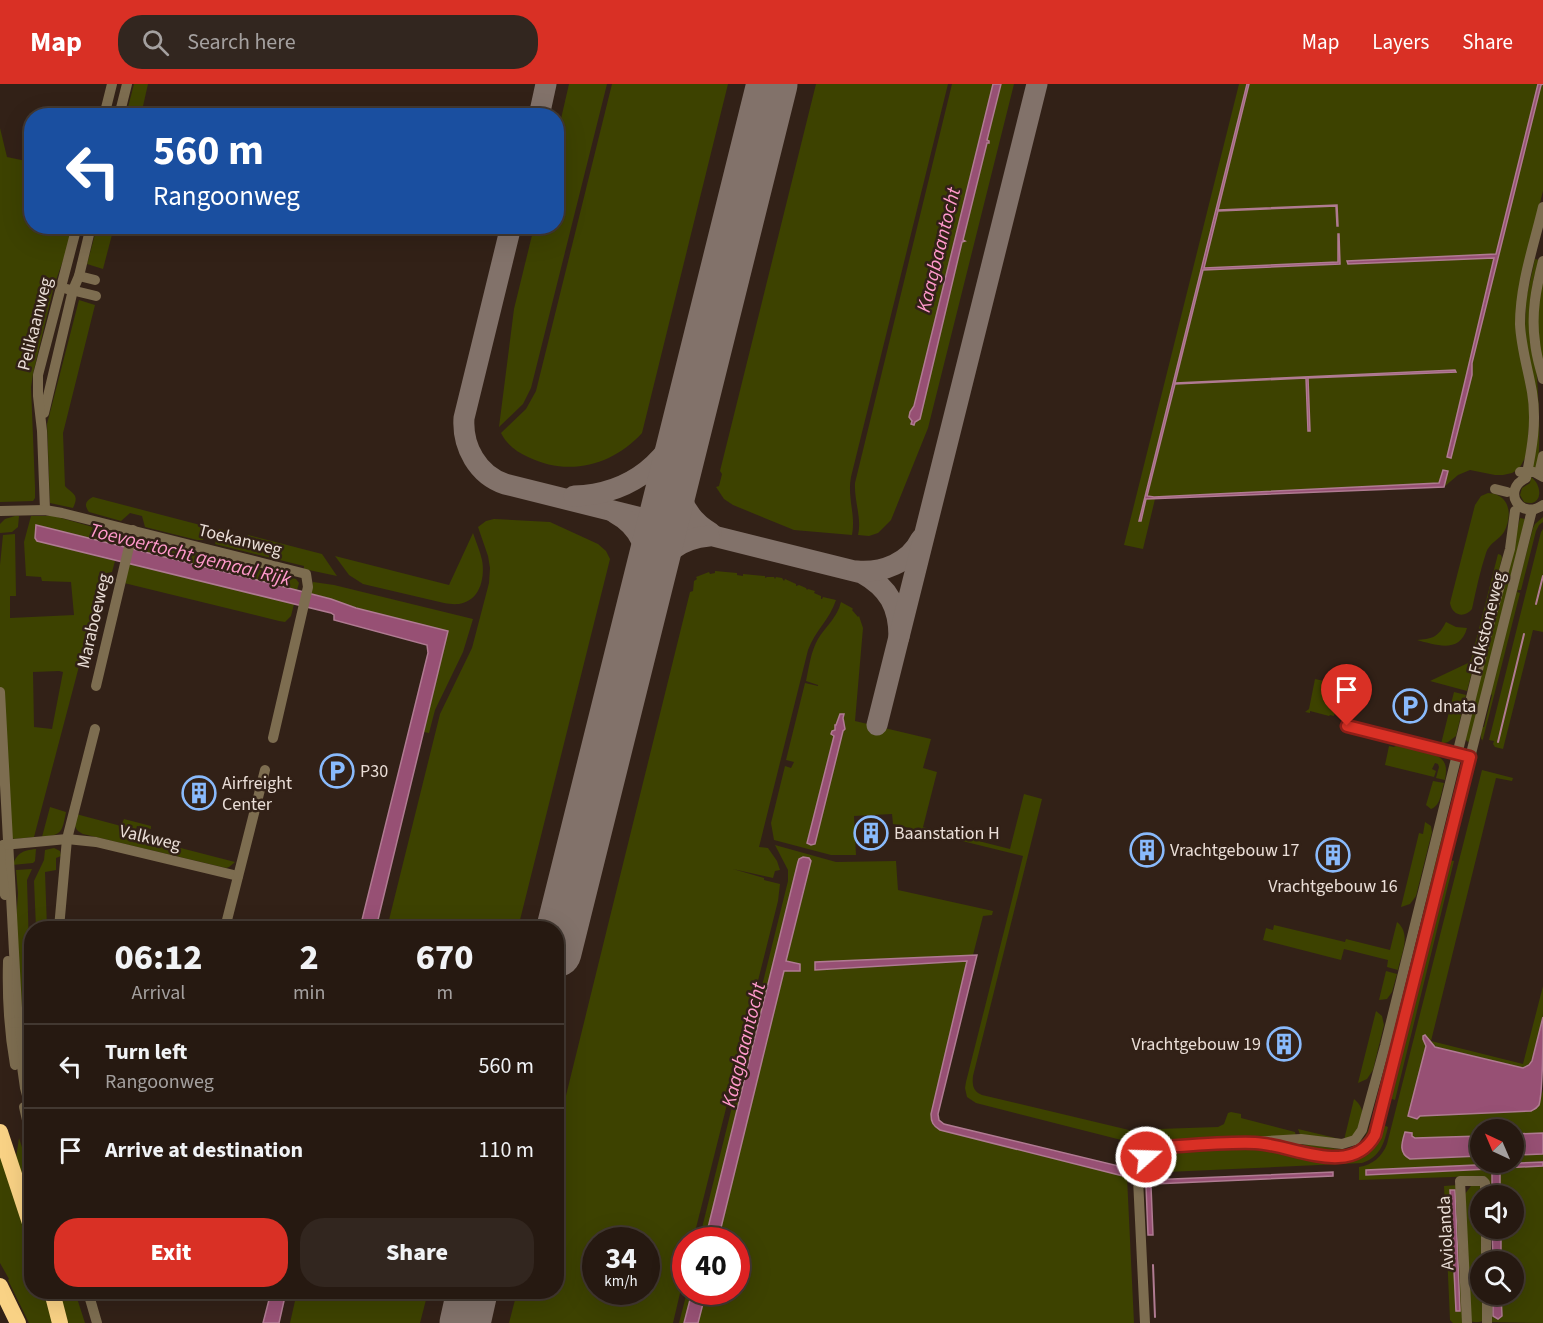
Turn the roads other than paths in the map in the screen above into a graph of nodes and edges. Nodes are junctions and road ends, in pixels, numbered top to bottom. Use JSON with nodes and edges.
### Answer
{"nodes":[{"id":1,"x":112,"y":84,"type":"edge"},
{"id":2,"x":127,"y":84,"type":"edge"},
{"id":3,"x":106,"y":108,"type":"edge"},
{"id":4,"x":121,"y":108,"type":"edge"},
{"id":5,"x":1543,"y":207,"type":"edge"},
{"id":6,"x":75,"y":234,"type":"edge"},
{"id":7,"x":90,"y":234,"type":"edge"},
{"id":8,"x":1543,"y":261,"type":"edge"},
{"id":9,"x":79,"y":276,"type":"junction"},
{"id":10,"x":95,"y":280,"type":"dead end"},
{"id":11,"x":62,"y":287,"type":"junction"},
{"id":12,"x":73,"y":290,"type":"junction"},
{"id":13,"x":96,"y":296,"type":"dead end"},
{"id":14,"x":1543,"y":379,"type":"edge"},
{"id":15,"x":42,"y":431,"type":"junction"},
{"id":16,"x":1543,"y":456,"type":"edge"},
{"id":17,"x":1527,"y":471,"type":"junction"},
{"id":18,"x":1541,"y":475,"type":"edge"},
{"id":19,"x":1495,"y":489,"type":"dead end"},
{"id":20,"x":1507,"y":492,"type":"junction"},
{"id":21,"x":1543,"y":504,"type":"edge"},
{"id":22,"x":45,"y":510,"type":"junction"},
{"id":23,"x":0,"y":511,"type":"edge"},
{"id":24,"x":1515,"y":511,"type":"junction"},
{"id":25,"x":1537,"y":513,"type":"edge"},
{"id":26,"x":134,"y":530,"type":"junction"},
{"id":27,"x":96,"y":686,"type":"dead end"},
{"id":28,"x":0,"y":692,"type":"edge"},
{"id":29,"x":1347,"y":726,"type":"dead end"},
{"id":30,"x":95,"y":729,"type":"dead end"},
{"id":31,"x":273,"y":738,"type":"dead end"},
{"id":32,"x":1458,"y":754,"type":"junction"},
{"id":33,"x":1470,"y":757,"type":"junction"},
{"id":34,"x":265,"y":770,"type":"dead end"},
{"id":35,"x":68,"y":839,"type":"junction"},
{"id":36,"x":3,"y":846,"type":"edge"},
{"id":37,"x":238,"y":876,"type":"junction"},
{"id":38,"x":60,"y":921,"type":"edge"},
{"id":39,"x":227,"y":921,"type":"edge"},
{"id":40,"x":24,"y":1022,"type":"edge"},
{"id":41,"x":14,"y":1023,"type":"junction"},
{"id":42,"x":24,"y":1076,"type":"edge"},
{"id":43,"x":24,"y":1104,"type":"edge"},
{"id":44,"x":0,"y":1132,"type":"edge"},
{"id":45,"x":1255,"y":1143,"type":"junction"},
{"id":46,"x":1485,"y":1185,"type":"edge"},
{"id":47,"x":24,"y":1205,"type":"edge"},
{"id":48,"x":0,"y":1286,"type":"edge"},
{"id":49,"x":54,"y":1299,"type":"edge"},
{"id":50,"x":90,"y":1299,"type":"edge"},
{"id":51,"x":97,"y":1299,"type":"edge"},
{"id":52,"x":1487,"y":1305,"type":"edge"},
{"id":53,"x":18,"y":1323,"type":"edge"},
{"id":54,"x":60,"y":1323,"type":"edge"},
{"id":55,"x":97,"y":1323,"type":"edge"},
{"id":56,"x":102,"y":1323,"type":"edge"},
{"id":57,"x":1144,"y":1323,"type":"edge"},
{"id":58,"x":1467,"y":1323,"type":"edge"},
{"id":59,"x":1487,"y":1323,"type":"edge"}],
"edges":[{"from":1,"to":3,"type":"street"},
{"from":2,"to":4,"type":"street"},
{"from":5,"to":17,"type":"street"},
{"from":6,"to":11,"type":"street","name":"Pelikaanweg"},
{"from":7,"to":9,"type":"street","name":"Pelikaanweg"},
{"from":8,"to":14,"type":"street"},
{"from":9,"to":10,"type":"street","name":"Pelikaanweg"},
{"from":9,"to":12,"type":"street","name":"Pelikaanweg"},
{"from":11,"to":12,"type":"street"},
{"from":11,"to":15,"type":"street","name":"Pelikaanweg"},
{"from":12,"to":13,"type":"street","name":"Pelikaanweg"},
{"from":12,"to":15,"type":"street","name":"Pelikaanweg"},
{"from":15,"to":22,"type":"street","name":"Pelikaanweg"},
{"from":16,"to":18,"type":"street"},
{"from":17,"to":18,"type":"street"},
{"from":17,"to":20,"type":"street"},
{"from":17,"to":25,"type":"street"},
{"from":19,"to":20,"type":"street"},
{"from":20,"to":24,"type":"street"},
{"from":21,"to":25,"type":"street"},
{"from":22,"to":23,"type":"street","name":"Toekanweg"},
{"from":22,"to":26,"type":"street","name":"Toekanweg"},
{"from":24,"to":25,"type":"street"},
{"from":24,"to":32,"type":"street","name":"Folkstoneweg"},
{"from":25,"to":33,"type":"street","name":"Folkstoneweg"},
{"from":26,"to":27,"type":"street","name":"Maraboeweg"},
{"from":26,"to":31,"type":"street","name":"Toekanweg"},
{"from":28,"to":36,"type":"street"},
{"from":29,"to":32,"type":"street"},
{"from":30,"to":35,"type":"street"},
{"from":32,"to":33,"type":"street"},
{"from":32,"to":45,"type":"street","name":"Folkstoneweg"},
{"from":33,"to":45,"type":"street","name":"Folkstoneweg"},
{"from":34,"to":37,"type":"street"},
{"from":35,"to":36,"type":"street","name":"Valkweg"},
{"from":35,"to":37,"type":"street","name":"Valkweg"},
{"from":35,"to":38,"type":"street"},
{"from":36,"to":41,"type":"street"},
{"from":37,"to":39,"type":"street"},
{"from":40,"to":41,"type":"street"},
{"from":41,"to":42,"type":"street"},
{"from":41,"to":43,"type":"street"},
{"from":44,"to":47,"type":"highway"},
{"from":45,"to":57,"type":"street","name":"Folkstoneweg"},
{"from":46,"to":58,"type":"street","name":"Aviolanda"},
{"from":48,"to":53,"type":"highway"},
{"from":49,"to":54,"type":"highway"},
{"from":50,"to":55,"type":"street"},
{"from":51,"to":56,"type":"street"},
{"from":52,"to":59,"type":"street"}]}
